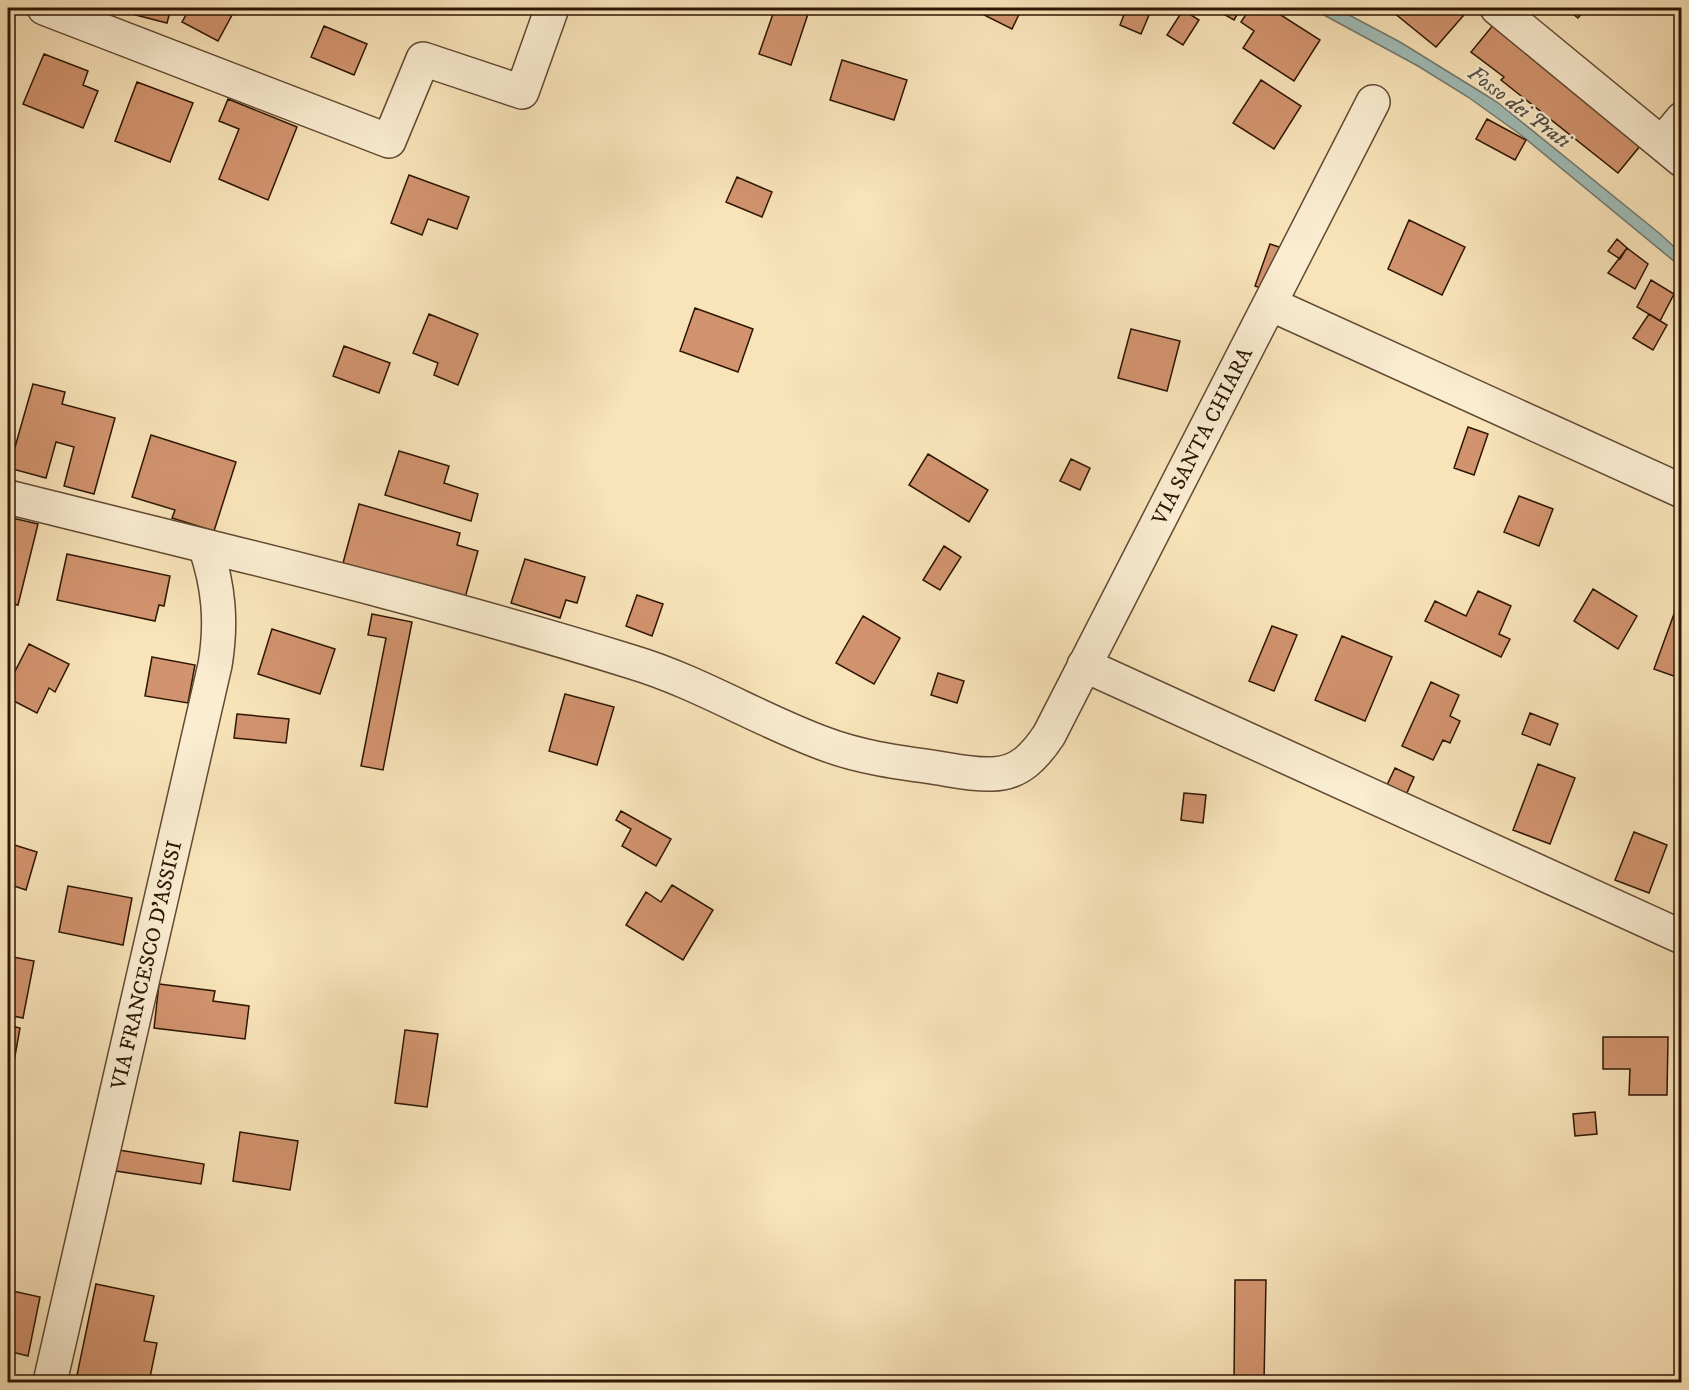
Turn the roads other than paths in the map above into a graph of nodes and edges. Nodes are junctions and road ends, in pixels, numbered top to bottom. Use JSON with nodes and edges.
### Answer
{"nodes":[{"id":1,"x":44,"y":8,"type":"edge"},
{"id":2,"x":552,"y":8,"type":"edge"},
{"id":3,"x":1497,"y":8,"type":"edge"},
{"id":4,"x":1373,"y":102,"type":"dead end"},
{"id":5,"x":1675,"y":141,"type":"edge"},
{"id":6,"x":1270,"y":304,"type":"junction"},
{"id":7,"x":1682,"y":491,"type":"edge"},
{"id":8,"x":8,"y":497,"type":"edge"},
{"id":9,"x":213,"y":548,"type":"junction"},
{"id":10,"x":1084,"y":665,"type":"junction"},
{"id":11,"x":1682,"y":937,"type":"edge"},
{"id":12,"x":50,"y":1383,"type":"edge"}],
"edges":[{"from":1,"to":2,"type":"street"},
{"from":3,"to":5,"type":"street"},
{"from":4,"to":6,"type":"street","name":"VIA SANTA CHIARA"},
{"from":6,"to":7,"type":"street"},
{"from":6,"to":10,"type":"street","name":"VIA SANTA CHIARA"},
{"from":8,"to":9,"type":"street"},
{"from":9,"to":10,"type":"street","name":"VIA SANTA CHIARA"},
{"from":9,"to":12,"type":"street","name":"VIA FRANCESCO D'ASSISI"},
{"from":10,"to":11,"type":"street"}]}
